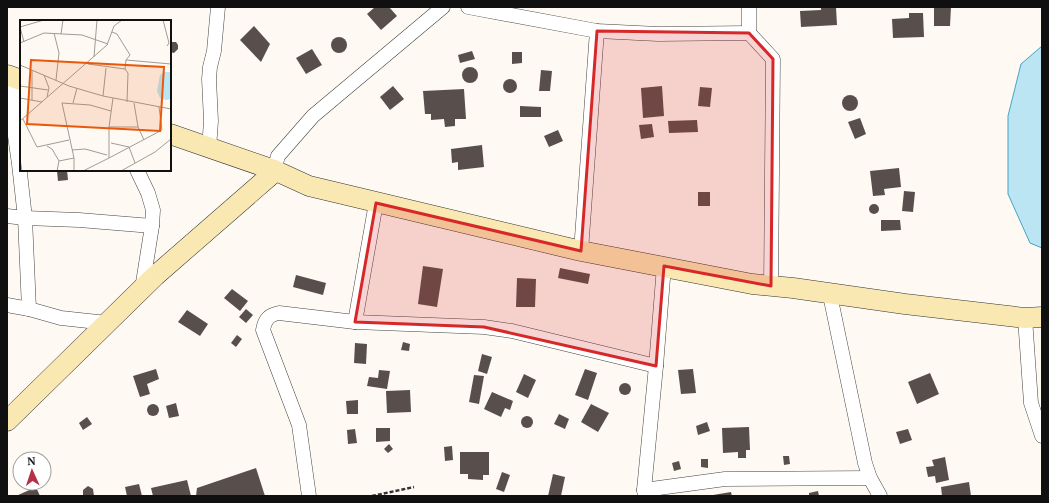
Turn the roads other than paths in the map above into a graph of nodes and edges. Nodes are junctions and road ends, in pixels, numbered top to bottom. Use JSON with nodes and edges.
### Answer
{"nodes":[{"id":1,"x":218,"y":7,"type":"edge"},
{"id":2,"x":443,"y":7,"type":"edge"},
{"id":3,"x":468,"y":7,"type":"edge"},
{"id":4,"x":749,"y":7,"type":"edge"},
{"id":5,"x":596,"y":31,"type":"junction"},
{"id":6,"x":748,"y":33,"type":"junction"},
{"id":7,"x":13,"y":77,"type":"edge"},
{"id":8,"x":171,"y":134,"type":"edge"},
{"id":9,"x":209,"y":148,"type":"junction"},
{"id":10,"x":274,"y":170,"type":"junction"},
{"id":11,"x":137,"y":171,"type":"edge"},
{"id":12,"x":376,"y":202,"type":"junction"},
{"id":13,"x":7,"y":216,"type":"edge"},
{"id":14,"x":25,"y":218,"type":"junction"},
{"id":15,"x":152,"y":226,"type":"junction"},
{"id":16,"x":580,"y":251,"type":"junction"},
{"id":17,"x":664,"y":266,"type":"junction"},
{"id":18,"x":771,"y":286,"type":"junction"},
{"id":19,"x":142,"y":289,"type":"junction"},
{"id":20,"x":830,"y":295,"type":"junction"},
{"id":21,"x":7,"y":305,"type":"edge"},
{"id":22,"x":29,"y":309,"type":"junction"},
{"id":23,"x":1034,"y":317,"type":"edge"},
{"id":24,"x":355,"y":322,"type":"junction"},
{"id":25,"x":107,"y":323,"type":"junction"},
{"id":26,"x":656,"y":366,"type":"junction"},
{"id":27,"x":7,"y":421,"type":"edge"},
{"id":28,"x":1042,"y":436,"type":"edge"},
{"id":29,"x":870,"y":478,"type":"junction"},
{"id":30,"x":644,"y":493,"type":"edge"},
{"id":31,"x":309,"y":496,"type":"edge"},
{"id":32,"x":880,"y":496,"type":"edge"}],
"edges":[{"from":1,"to":9,"type":"street"},
{"from":2,"to":10,"type":"street"},
{"from":3,"to":5,"type":"street"},
{"from":4,"to":6,"type":"street"},
{"from":5,"to":6,"type":"street"},
{"from":5,"to":16,"type":"street"},
{"from":6,"to":18,"type":"street"},
{"from":7,"to":14,"type":"street"},
{"from":8,"to":9,"type":"street"},
{"from":9,"to":10,"type":"street"},
{"from":10,"to":12,"type":"street"},
{"from":10,"to":19,"type":"street"},
{"from":11,"to":15,"type":"street"},
{"from":12,"to":16,"type":"street"},
{"from":12,"to":24,"type":"street"},
{"from":13,"to":14,"type":"street"},
{"from":14,"to":15,"type":"street"},
{"from":14,"to":22,"type":"street"},
{"from":15,"to":19,"type":"street"},
{"from":16,"to":17,"type":"street"},
{"from":17,"to":18,"type":"street"},
{"from":17,"to":26,"type":"street"},
{"from":18,"to":20,"type":"street"},
{"from":19,"to":25,"type":"street"},
{"from":20,"to":23,"type":"street"},
{"from":20,"to":29,"type":"street"},
{"from":21,"to":22,"type":"street"},
{"from":22,"to":25,"type":"street"},
{"from":23,"to":28,"type":"street"},
{"from":24,"to":26,"type":"street"},
{"from":24,"to":31,"type":"street"},
{"from":25,"to":27,"type":"street"},
{"from":26,"to":30,"type":"street"},
{"from":29,"to":30,"type":"street"},
{"from":29,"to":32,"type":"street"}]}
